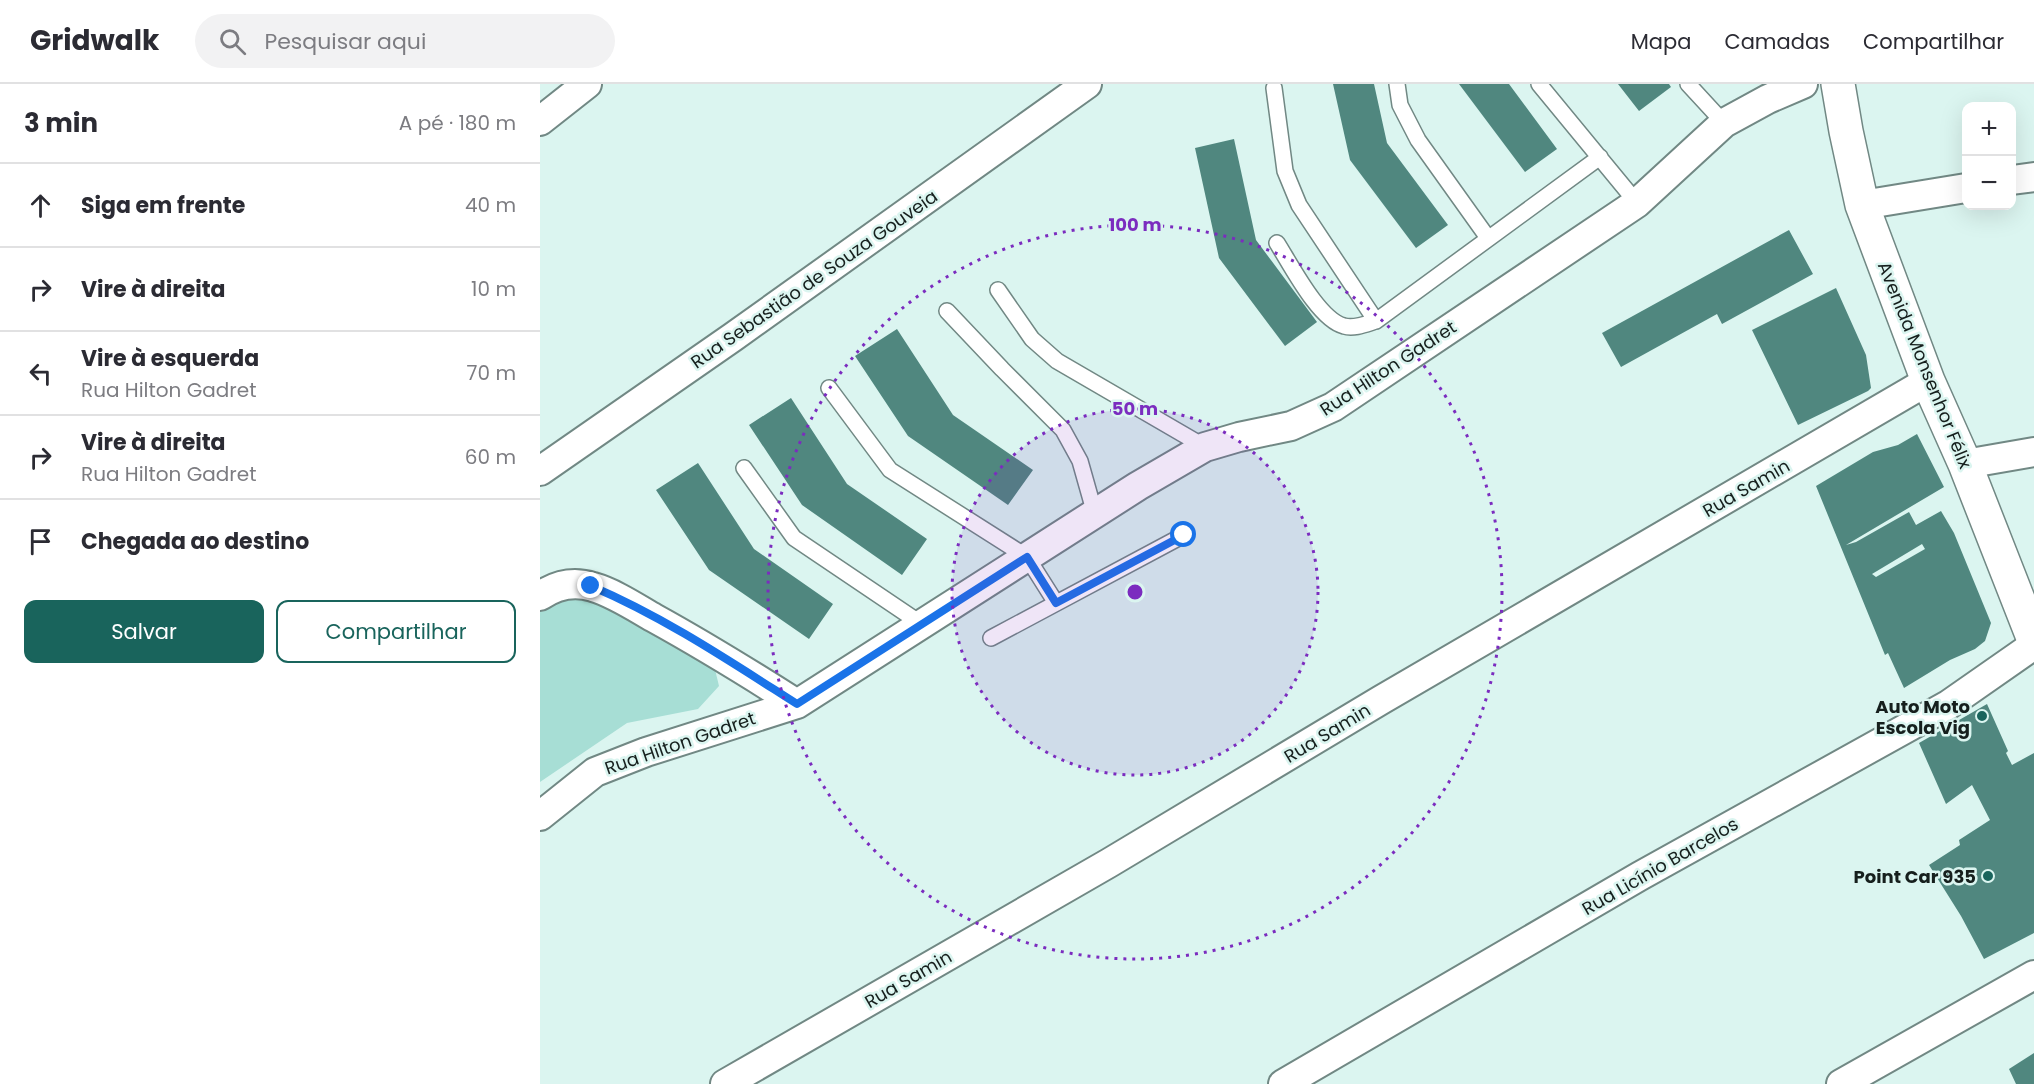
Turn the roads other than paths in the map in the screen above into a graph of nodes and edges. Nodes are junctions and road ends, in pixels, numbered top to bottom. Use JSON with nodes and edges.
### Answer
{"nodes":[{"id":1,"x":586,"y":84,"type":"edge"},
{"id":2,"x":1087,"y":84,"type":"edge"},
{"id":3,"x":1396,"y":84,"type":"edge"},
{"id":4,"x":1539,"y":84,"type":"edge"},
{"id":5,"x":1688,"y":84,"type":"edge"},
{"id":6,"x":1803,"y":84,"type":"edge"},
{"id":7,"x":1838,"y":84,"type":"edge"},
{"id":8,"x":1274,"y":88,"type":"dead end"},
{"id":9,"x":540,"y":121,"type":"edge"},
{"id":10,"x":1724,"y":123,"type":"junction"},
{"id":11,"x":1599,"y":157,"type":"junction"},
{"id":12,"x":2034,"y":177,"type":"edge"},
{"id":13,"x":2016,"y":179,"type":"edge"},
{"id":14,"x":1962,"y":189,"type":"edge"},
{"id":15,"x":1637,"y":203,"type":"junction"},
{"id":16,"x":1862,"y":205,"type":"junction"},
{"id":17,"x":1488,"y":238,"type":"junction"},
{"id":18,"x":1277,"y":243,"type":"dead end"},
{"id":19,"x":998,"y":290,"type":"dead end"},
{"id":20,"x":947,"y":311,"type":"dead end"},
{"id":21,"x":1376,"y":321,"type":"junction"},
{"id":22,"x":1928,"y":381,"type":"junction"},
{"id":23,"x":829,"y":388,"type":"dead end"},
{"id":24,"x":1205,"y":447,"type":"junction"},
{"id":25,"x":2034,"y":452,"type":"edge"},
{"id":26,"x":1965,"y":464,"type":"junction"},
{"id":27,"x":744,"y":468,"type":"dead end"},
{"id":28,"x":540,"y":471,"type":"edge"},
{"id":29,"x":1095,"y":514,"type":"junction"},
{"id":30,"x":1184,"y":535,"type":"dead end"},
{"id":31,"x":1027,"y":557,"type":"junction"},
{"id":32,"x":540,"y":596,"type":"edge"},
{"id":33,"x":1056,"y":603,"type":"junction"},
{"id":34,"x":923,"y":625,"type":"junction"},
{"id":35,"x":991,"y":638,"type":"dead end"},
{"id":36,"x":2034,"y":642,"type":"edge"},
{"id":37,"x":797,"y":704,"type":"junction"},
{"id":38,"x":540,"y":816,"type":"edge"},
{"id":39,"x":2034,"y":975,"type":"edge"},
{"id":40,"x":725,"y":1084,"type":"edge"},
{"id":41,"x":1283,"y":1084,"type":"edge"},
{"id":42,"x":1841,"y":1084,"type":"edge"}],
"edges":[{"from":1,"to":9,"type":"street"},
{"from":2,"to":28,"type":"street","name":"Rua Sebastião de Souza Gouveia"},
{"from":3,"to":17,"type":"lane"},
{"from":4,"to":11,"type":"lane"},
{"from":5,"to":10,"type":"lane"},
{"from":6,"to":10,"type":"street","name":"Rua Hilton Gadret"},
{"from":7,"to":16,"type":"main road","name":"Avenida Monsenhor Félix"},
{"from":8,"to":21,"type":"lane"},
{"from":10,"to":15,"type":"street","name":"Rua Hilton Gadret"},
{"from":11,"to":15,"type":"lane"},
{"from":11,"to":17,"type":"lane"},
{"from":12,"to":13,"type":"street"},
{"from":14,"to":16,"type":"street"},
{"from":15,"to":24,"type":"street","name":"Rua Hilton Gadret"},
{"from":16,"to":22,"type":"main road","name":"Avenida Monsenhor Félix"},
{"from":17,"to":21,"type":"lane"},
{"from":18,"to":21,"type":"lane"},
{"from":19,"to":24,"type":"lane"},
{"from":20,"to":29,"type":"lane"},
{"from":22,"to":26,"type":"main road","name":"Avenida Monsenhor Félix"},
{"from":22,"to":40,"type":"street","name":"Rua Samin"},
{"from":23,"to":31,"type":"lane"},
{"from":24,"to":29,"type":"street","name":"Rua Hilton Gadret"},
{"from":25,"to":26,"type":"street"},
{"from":26,"to":36,"type":"main road","name":"Avenida Monsenhor Félix"},
{"from":27,"to":34,"type":"lane"},
{"from":29,"to":31,"type":"street","name":"Rua Hilton Gadret"},
{"from":30,"to":33,"type":"lane"},
{"from":31,"to":33,"type":"lane"},
{"from":31,"to":34,"type":"street","name":"Rua Hilton Gadret"},
{"from":32,"to":37,"type":"street"},
{"from":33,"to":35,"type":"lane"},
{"from":34,"to":37,"type":"street","name":"Rua Hilton Gadret"},
{"from":36,"to":41,"type":"street","name":"Rua Licínio Barcelos"},
{"from":37,"to":38,"type":"street","name":"Rua Hilton Gadret"},
{"from":39,"to":42,"type":"street"}]}
